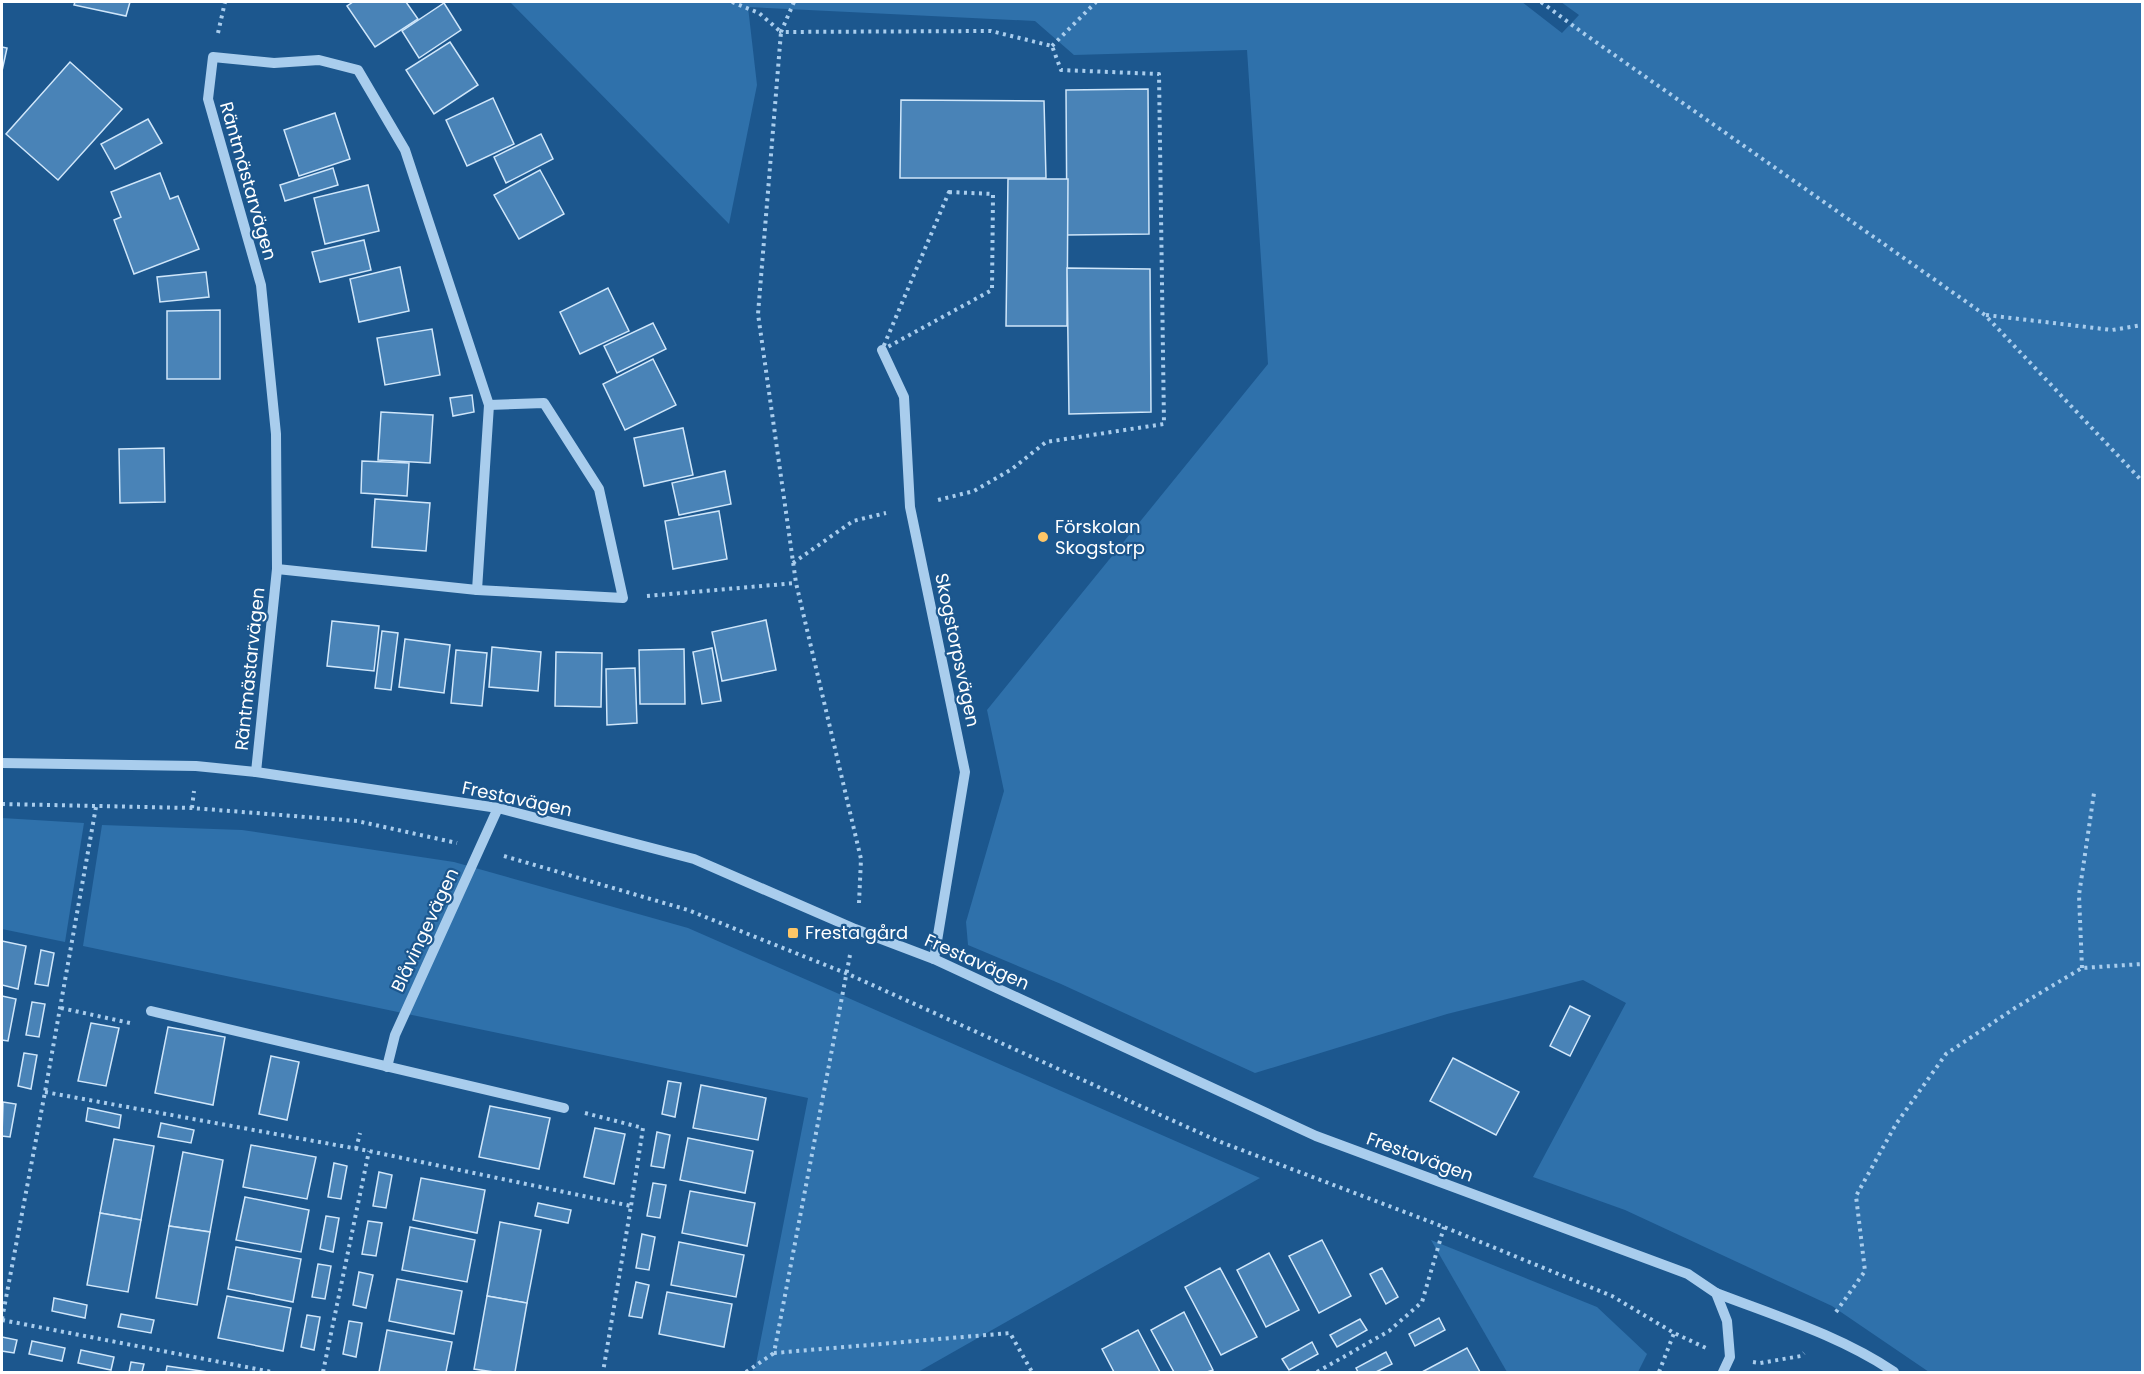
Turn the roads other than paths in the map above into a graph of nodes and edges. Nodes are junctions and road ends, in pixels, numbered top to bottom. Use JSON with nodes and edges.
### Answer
{"nodes":[{"id":1,"x":882,"y":350,"type":"road end"},
{"id":2,"x":489,"y":405,"type":"junction"},
{"id":3,"x":277,"y":569,"type":"junction"},
{"id":4,"x":477,"y":590,"type":"junction"},
{"id":5,"x":2,"y":763,"type":"edge"},
{"id":6,"x":256,"y":772,"type":"junction"},
{"id":7,"x":498,"y":808,"type":"junction"},
{"id":8,"x":934,"y":959,"type":"junction"},
{"id":9,"x":151,"y":1011,"type":"road end"},
{"id":10,"x":387,"y":1067,"type":"junction"},
{"id":11,"x":564,"y":1108,"type":"road end"},
{"id":12,"x":1716,"y":1293,"type":"junction"},
{"id":13,"x":1723,"y":1372,"type":"edge"},
{"id":14,"x":1894,"y":1372,"type":"edge"}],
"edges":[{"from":1,"to":8,"type":"street","name":"Skogstorpsvägen"},
{"from":2,"to":3,"type":"street","name":"Räntmästarvägen"},
{"from":2,"to":4,"type":"street","name":"Räntmästarvägen"},
{"from":2,"to":4,"type":"street","name":"Räntmästarvägen"},
{"from":3,"to":4,"type":"street","name":"Räntmästarvägen"},
{"from":3,"to":6,"type":"street","name":"Räntmästarvägen"},
{"from":5,"to":6,"type":"street","name":"Frestavägen"},
{"from":6,"to":7,"type":"street","name":"Frestavägen"},
{"from":7,"to":8,"type":"street","name":"Frestavägen"},
{"from":7,"to":10,"type":"street","name":"Blåvingevägen"},
{"from":8,"to":12,"type":"street","name":"Frestavägen"},
{"from":9,"to":10,"type":"street"},
{"from":10,"to":11,"type":"street"},
{"from":12,"to":13,"type":"street"},
{"from":12,"to":14,"type":"street","name":"Frestavägen"}]}
